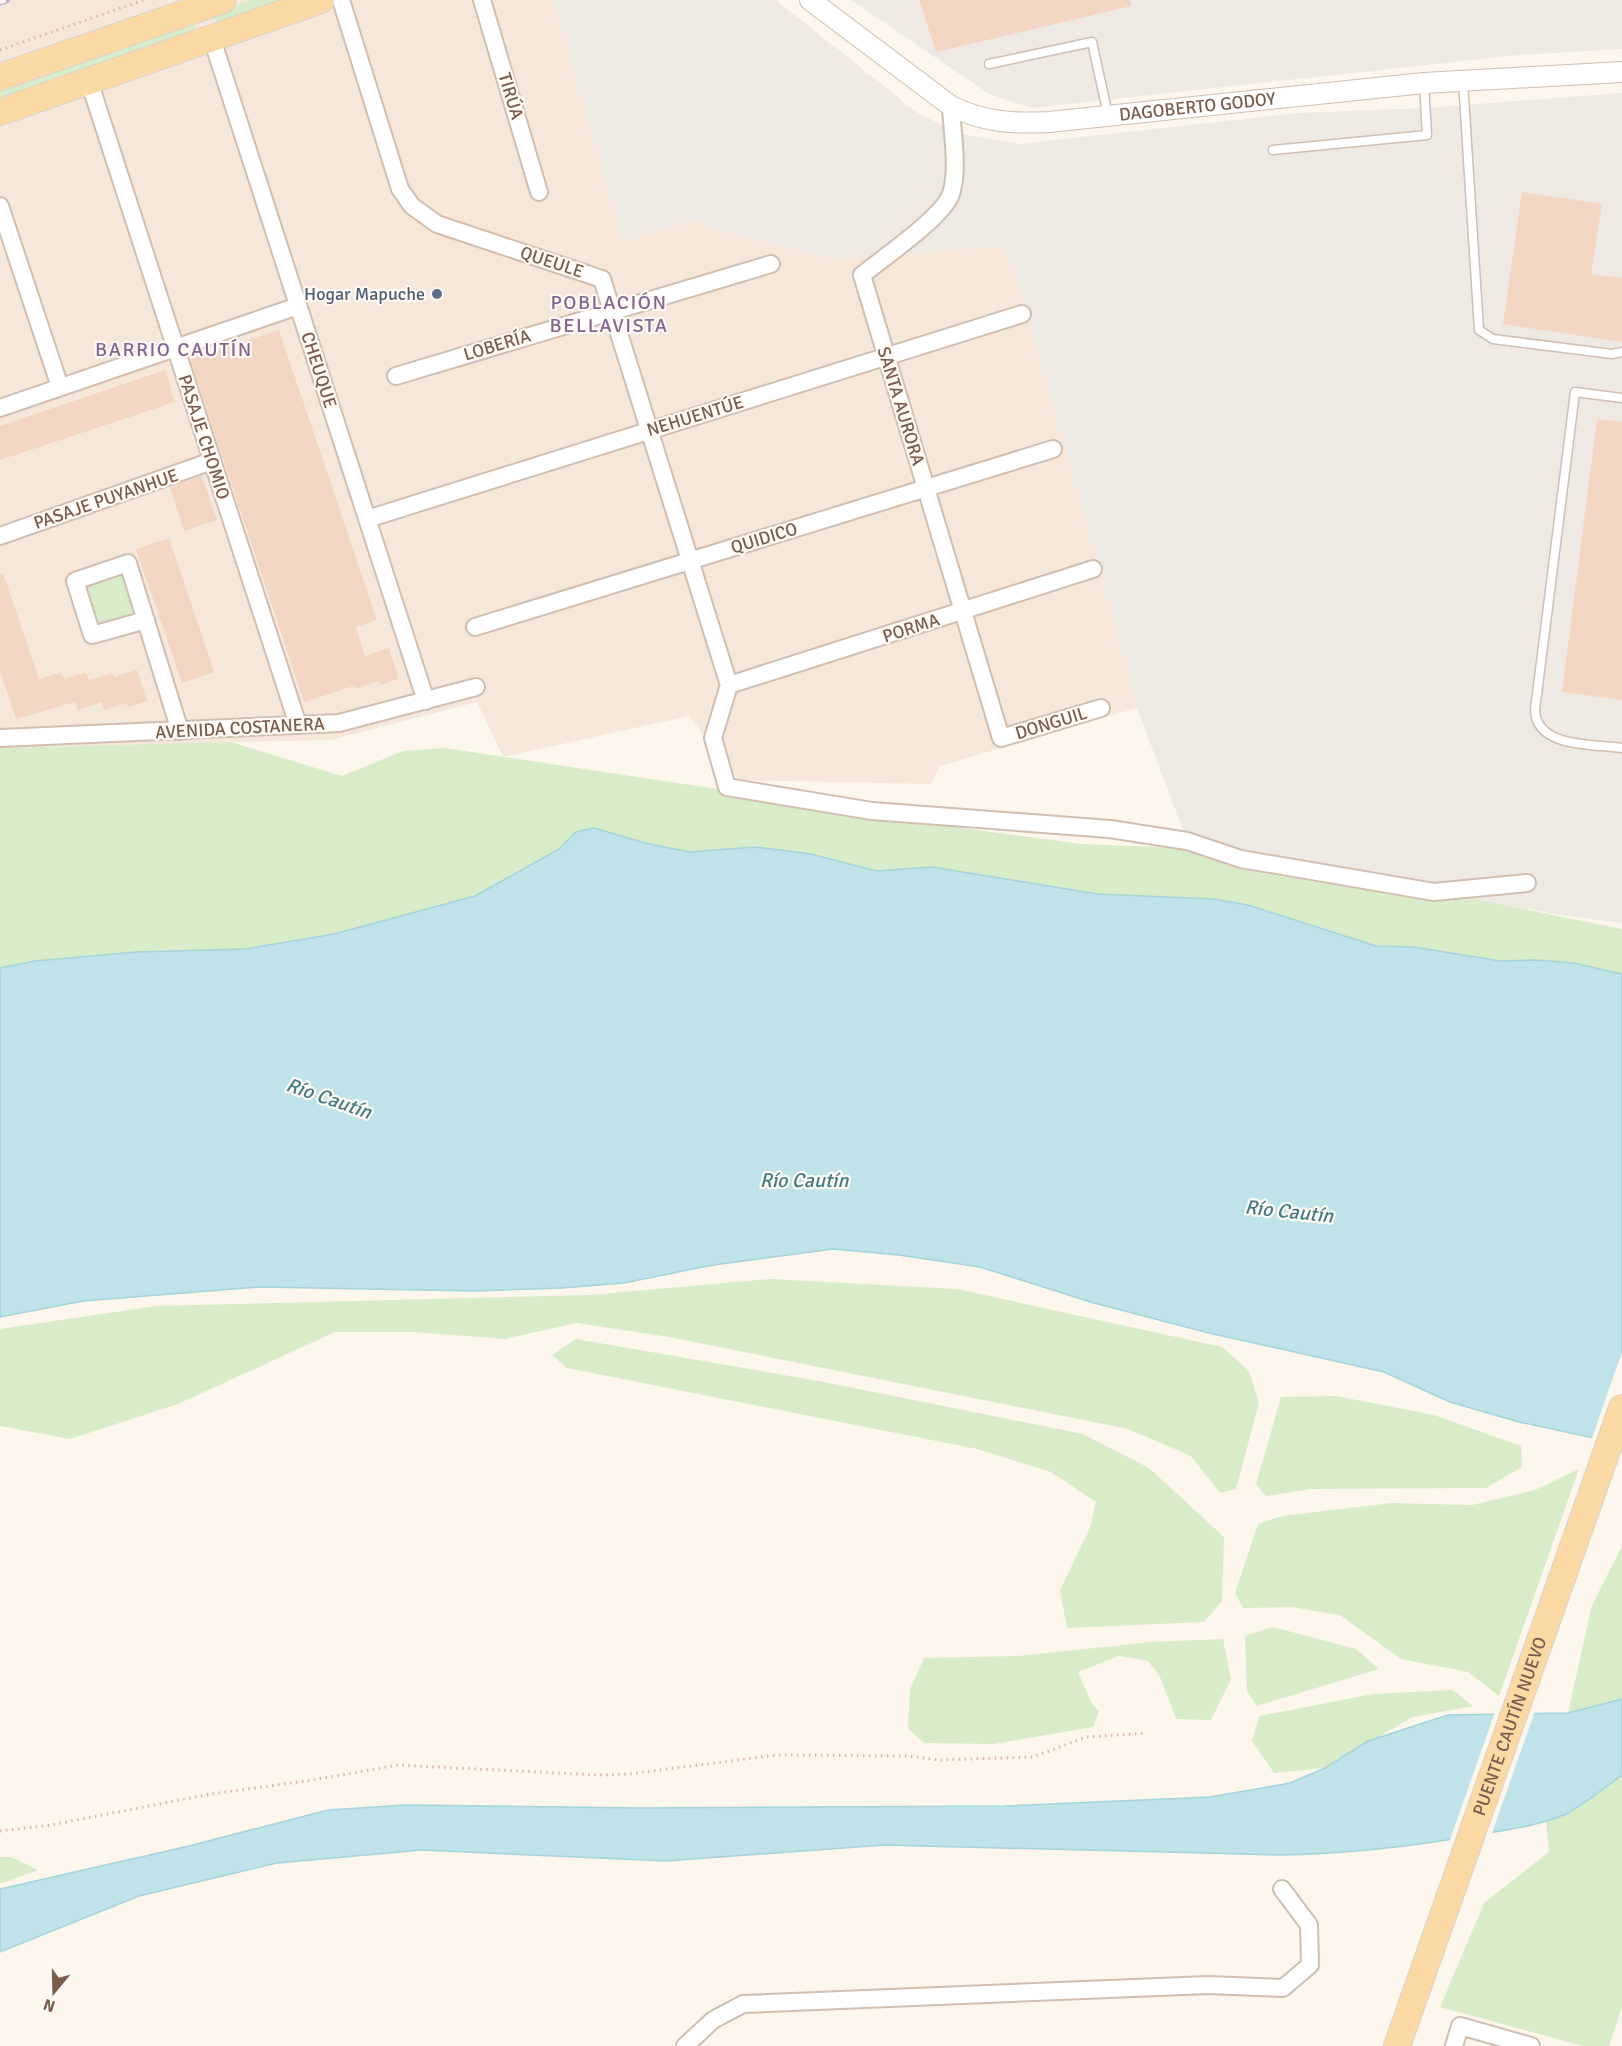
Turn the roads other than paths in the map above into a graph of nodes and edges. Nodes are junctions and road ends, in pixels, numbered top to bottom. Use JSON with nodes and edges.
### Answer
{"nodes":[{"id":1,"x":321,"y":0,"type":"edge"},
{"id":2,"x":341,"y":0,"type":"edge"},
{"id":3,"x":482,"y":0,"type":"edge"},
{"id":4,"x":810,"y":0,"type":"edge"},
{"id":5,"x":212,"y":4,"type":"edge"},
{"id":6,"x":212,"y":39,"type":"junction"},
{"id":7,"x":989,"y":64,"type":"dead end"},
{"id":8,"x":1622,"y":72,"type":"edge"},
{"id":9,"x":0,"y":77,"type":"edge"},
{"id":10,"x":89,"y":81,"type":"junction"},
{"id":11,"x":1463,"y":81,"type":"junction"},
{"id":12,"x":1424,"y":83,"type":"junction"},
{"id":13,"x":951,"y":106,"type":"junction"},
{"id":14,"x":0,"y":112,"type":"edge"},
{"id":15,"x":1108,"y":116,"type":"junction"},
{"id":16,"x":1273,"y":150,"type":"dead end"},
{"id":17,"x":539,"y":192,"type":"dead end"},
{"id":18,"x":0,"y":206,"type":"edge"},
{"id":19,"x":771,"y":264,"type":"dead end"},
{"id":20,"x":298,"y":306,"type":"junction"},
{"id":21,"x":612,"y":311,"type":"junction"},
{"id":22,"x":1022,"y":314,"type":"dead end"},
{"id":23,"x":175,"y":348,"type":"junction"},
{"id":24,"x":1622,"y":352,"type":"edge"},
{"id":25,"x":887,"y":356,"type":"junction"},
{"id":26,"x":396,"y":376,"type":"dead end"},
{"id":27,"x":60,"y":387,"type":"junction"},
{"id":28,"x":1622,"y":398,"type":"edge"},
{"id":29,"x":0,"y":408,"type":"edge"},
{"id":30,"x":649,"y":431,"type":"junction"},
{"id":31,"x":1053,"y":449,"type":"dead end"},
{"id":32,"x":212,"y":461,"type":"junction"},
{"id":33,"x":926,"y":488,"type":"junction"},
{"id":34,"x":367,"y":519,"type":"junction"},
{"id":35,"x":0,"y":536,"type":"edge"},
{"id":36,"x":690,"y":561,"type":"junction"},
{"id":37,"x":1093,"y":569,"type":"dead end"},
{"id":38,"x":963,"y":611,"type":"junction"},
{"id":39,"x":146,"y":620,"type":"junction"},
{"id":40,"x":475,"y":627,"type":"dead end"},
{"id":41,"x":729,"y":685,"type":"junction"},
{"id":42,"x":476,"y":687,"type":"dead end"},
{"id":43,"x":426,"y":701,"type":"junction"},
{"id":44,"x":1101,"y":708,"type":"dead end"},
{"id":45,"x":298,"y":725,"type":"junction"},
{"id":46,"x":180,"y":730,"type":"junction"},
{"id":47,"x":0,"y":738,"type":"edge"},
{"id":48,"x":1001,"y":738,"type":"joint"},
{"id":49,"x":1622,"y":748,"type":"edge"},
{"id":50,"x":1527,"y":883,"type":"dead end"},
{"id":51,"x":1622,"y":1407,"type":"edge"},
{"id":52,"x":1282,"y":1889,"type":"dead end"},
{"id":53,"x":685,"y":2046,"type":"edge"},
{"id":54,"x":1397,"y":2046,"type":"edge"},
{"id":55,"x":1454,"y":2046,"type":"edge"},
{"id":56,"x":1531,"y":2046,"type":"edge"}],
"edges":[{"from":1,"to":6,"type":"main road"},
{"from":2,"to":21,"type":"street","name":"QUEULE"},
{"from":3,"to":17,"type":"street","name":"TIRÚA"},
{"from":4,"to":13,"type":"street","name":"DAGOBERTO GODOY"},
{"from":5,"to":6,"type":"main road"},
{"from":5,"to":9,"type":"main road"},
{"from":6,"to":10,"type":"main road"},
{"from":6,"to":20,"type":"street","name":"CHEUQUE"},
{"from":7,"to":15,"type":"lane"},
{"from":8,"to":11,"type":"street","name":"DAGOBERTO GODOY"},
{"from":10,"to":14,"type":"main road"},
{"from":10,"to":23,"type":"street","name":"PASAJE CHOMIO"},
{"from":11,"to":12,"type":"street","name":"DAGOBERTO GODOY"},
{"from":11,"to":24,"type":"lane"},
{"from":12,"to":15,"type":"street","name":"DAGOBERTO GODOY"},
{"from":12,"to":16,"type":"lane"},
{"from":13,"to":15,"type":"street","name":"DAGOBERTO GODOY"},
{"from":13,"to":25,"type":"street","name":"SANTA AURORA"},
{"from":18,"to":27,"type":"street"},
{"from":19,"to":21,"type":"street","name":"LOBERÍA"},
{"from":20,"to":23,"type":"street"},
{"from":20,"to":34,"type":"street","name":"CHEUQUE"},
{"from":21,"to":26,"type":"street","name":"LOBERÍA"},
{"from":21,"to":30,"type":"street","name":"QUEULE"},
{"from":22,"to":25,"type":"street","name":"NEHUENTÚE"},
{"from":23,"to":27,"type":"street"},
{"from":23,"to":32,"type":"street","name":"PASAJE CHOMIO"},
{"from":25,"to":30,"type":"street","name":"NEHUENTÚE"},
{"from":25,"to":33,"type":"street","name":"SANTA AURORA"},
{"from":27,"to":29,"type":"street"},
{"from":28,"to":49,"type":"lane"},
{"from":30,"to":34,"type":"street","name":"NEHUENTÚE"},
{"from":30,"to":36,"type":"street","name":"QUEULE"},
{"from":31,"to":33,"type":"street","name":"QUIDICO"},
{"from":32,"to":35,"type":"street","name":"PASAJE PUYANHUE"},
{"from":32,"to":45,"type":"street","name":"PASAJE CHOMIO"},
{"from":33,"to":36,"type":"street","name":"QUIDICO"},
{"from":33,"to":38,"type":"street","name":"SANTA AURORA"},
{"from":34,"to":43,"type":"street","name":"CHEUQUE"},
{"from":36,"to":40,"type":"street","name":"QUIDICO"},
{"from":36,"to":41,"type":"street","name":"QUEULE"},
{"from":37,"to":38,"type":"street","name":"PORMA"},
{"from":38,"to":41,"type":"street","name":"PORMA"},
{"from":38,"to":48,"type":"street","name":"SANTA AURORA"},
{"from":39,"to":39,"type":"street"},
{"from":39,"to":46,"type":"street"},
{"from":41,"to":50,"type":"street"},
{"from":42,"to":43,"type":"street","name":"AVENIDA COSTANERA"},
{"from":43,"to":45,"type":"street","name":"AVENIDA COSTANERA"},
{"from":44,"to":48,"type":"street","name":"DONGUIL"},
{"from":45,"to":46,"type":"street","name":"AVENIDA COSTANERA"},
{"from":46,"to":47,"type":"street","name":"AVENIDA COSTANERA"},
{"from":51,"to":54,"type":"main road","name":"PUENTE CAUTÍN NUEVO"},
{"from":52,"to":53,"type":"street"},
{"from":55,"to":56,"type":"street"}]}
